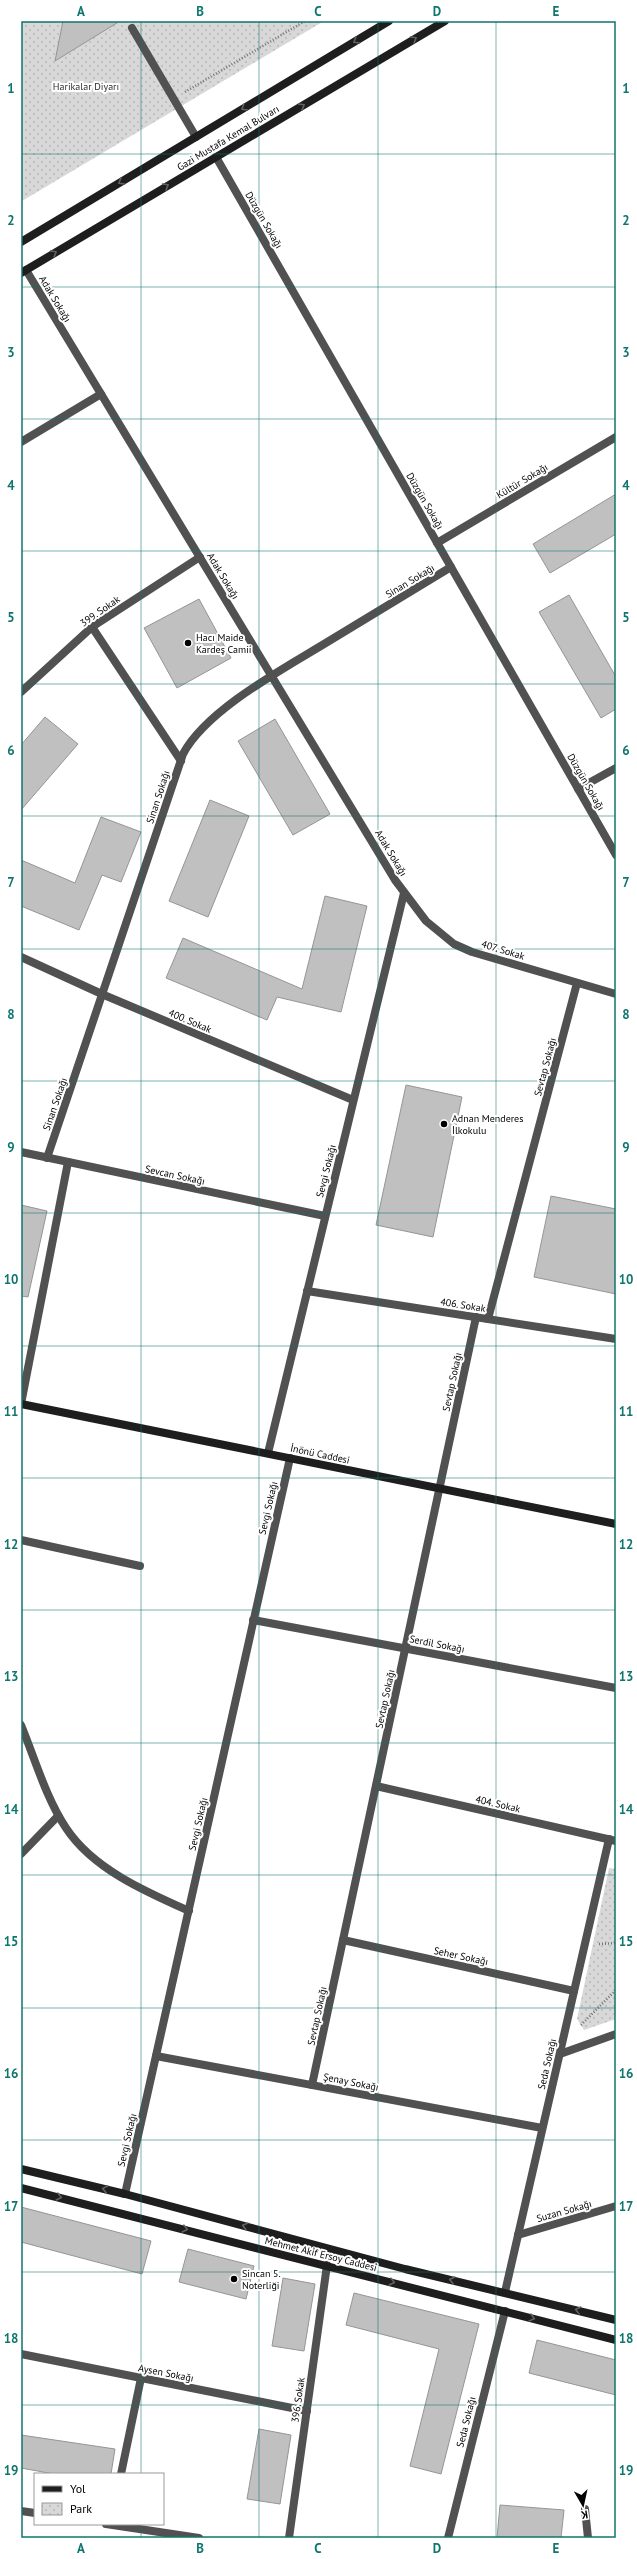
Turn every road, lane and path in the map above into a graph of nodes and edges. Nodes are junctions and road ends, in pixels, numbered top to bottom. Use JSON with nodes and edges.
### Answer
{"nodes":[{"id":1,"x":305,"y":21,"type":"edge"},
{"id":2,"x":389,"y":21,"type":"edge"},
{"id":3,"x":445,"y":21,"type":"edge"},
{"id":4,"x":132,"y":28,"type":"dead end"},
{"id":5,"x":173,"y":99,"type":"junction"},
{"id":6,"x":196,"y":137,"type":"junction"},
{"id":7,"x":216,"y":157,"type":"junction"},
{"id":8,"x":21,"y":242,"type":"edge"},
{"id":9,"x":23,"y":271,"type":"edge"},
{"id":10,"x":101,"y":394,"type":"junction"},
{"id":11,"x":616,"y":437,"type":"edge"},
{"id":12,"x":21,"y":442,"type":"edge"},
{"id":13,"x":437,"y":543,"type":"junction"},
{"id":14,"x":200,"y":557,"type":"junction"},
{"id":15,"x":451,"y":568,"type":"junction"},
{"id":16,"x":92,"y":627,"type":"junction"},
{"id":17,"x":272,"y":676,"type":"junction"},
{"id":18,"x":21,"y":692,"type":"edge"},
{"id":19,"x":181,"y":761,"type":"junction"},
{"id":20,"x":616,"y":768,"type":"edge"},
{"id":21,"x":578,"y":789,"type":"junction"},
{"id":22,"x":616,"y":855,"type":"edge"},
{"id":23,"x":404,"y":892,"type":"junction"},
{"id":24,"x":21,"y":957,"type":"edge"},
{"id":25,"x":577,"y":983,"type":"junction"},
{"id":26,"x":616,"y":994,"type":"edge"},
{"id":27,"x":104,"y":995,"type":"junction"},
{"id":28,"x":353,"y":1100,"type":"junction"},
{"id":29,"x":21,"y":1152,"type":"edge"},
{"id":30,"x":47,"y":1158,"type":"junction"},
{"id":31,"x":68,"y":1162,"type":"junction"},
{"id":32,"x":325,"y":1216,"type":"junction"},
{"id":33,"x":307,"y":1291,"type":"junction"},
{"id":34,"x":476,"y":1317,"type":"junction"},
{"id":35,"x":488,"y":1319,"type":"junction"},
{"id":36,"x":616,"y":1339,"type":"edge"},
{"id":37,"x":21,"y":1404,"type":"edge"},
{"id":38,"x":268,"y":1453,"type":"junction"},
{"id":39,"x":290,"y":1458,"type":"junction"},
{"id":40,"x":440,"y":1488,"type":"junction"},
{"id":41,"x":616,"y":1524,"type":"edge"},
{"id":42,"x":21,"y":1540,"type":"edge"},
{"id":43,"x":140,"y":1566,"type":"dead end"},
{"id":44,"x":254,"y":1620,"type":"junction"},
{"id":45,"x":405,"y":1649,"type":"junction"},
{"id":46,"x":616,"y":1688,"type":"edge"},
{"id":47,"x":21,"y":1725,"type":"edge"},
{"id":48,"x":376,"y":1786,"type":"junction"},
{"id":49,"x":58,"y":1816,"type":"junction"},
{"id":50,"x":612,"y":1840,"type":"edge"},
{"id":51,"x":21,"y":1854,"type":"edge"},
{"id":52,"x":189,"y":1911,"type":"junction"},
{"id":53,"x":343,"y":1940,"type":"junction"},
{"id":54,"x":616,"y":1990,"type":"edge"},
{"id":55,"x":574,"y":1991,"type":"junction"},
{"id":56,"x":616,"y":2034,"type":"edge"},
{"id":57,"x":562,"y":2044,"type":"junction"},
{"id":58,"x":560,"y":2054,"type":"junction"},
{"id":59,"x":156,"y":2056,"type":"junction"},
{"id":60,"x":312,"y":2085,"type":"junction"},
{"id":61,"x":542,"y":2128,"type":"junction"},
{"id":62,"x":21,"y":2169,"type":"edge"},
{"id":63,"x":21,"y":2188,"type":"edge"},
{"id":64,"x":125,"y":2194,"type":"junction"},
{"id":65,"x":616,"y":2206,"type":"edge"},
{"id":66,"x":518,"y":2235,"type":"junction"},
{"id":67,"x":327,"y":2266,"type":"junction"},
{"id":68,"x":505,"y":2292,"type":"junction"},
{"id":69,"x":505,"y":2311,"type":"junction"},
{"id":70,"x":616,"y":2320,"type":"edge"},
{"id":71,"x":616,"y":2340,"type":"edge"},
{"id":72,"x":21,"y":2354,"type":"edge"},
{"id":73,"x":141,"y":2378,"type":"junction"},
{"id":74,"x":307,"y":2411,"type":"junction"},
{"id":75,"x":121,"y":2473,"type":"edge"},
{"id":76,"x":585,"y":2509,"type":"dead end"},
{"id":77,"x":21,"y":2511,"type":"edge"},
{"id":78,"x":34,"y":2513,"type":"edge"},
{"id":79,"x":115,"y":2525,"type":"edge"},
{"id":80,"x":138,"y":2529,"type":"junction"},
{"id":81,"x":135,"y":2538,"type":"edge"},
{"id":82,"x":198,"y":2538,"type":"edge"},
{"id":83,"x":289,"y":2538,"type":"edge"},
{"id":84,"x":448,"y":2538,"type":"edge"},
{"id":85,"x":588,"y":2538,"type":"edge"}],
"edges":[{"from":1,"to":5,"type":"path"},
{"from":2,"to":6,"type":"main road","name":"Gazi Mustafa Kemal Bulvarı","one_way":true},
{"from":7,"to":3,"type":"main road","name":"Gazi Mustafa Kemal Bulvarı","one_way":true},
{"from":4,"to":5,"type":"street"},
{"from":5,"to":6,"type":"street"},
{"from":6,"to":8,"type":"main road","name":"Gazi Mustafa Kemal Bulvarı","one_way":true},
{"from":9,"to":7,"type":"main road","name":"Gazi Mustafa Kemal Bulvarı","one_way":true},
{"from":7,"to":13,"type":"street","name":"Düzgün Sokağı"},
{"from":9,"to":10,"type":"street","name":"Adak Sokağı"},
{"from":10,"to":12,"type":"street"},
{"from":10,"to":14,"type":"street","name":"Adak Sokağı"},
{"from":11,"to":13,"type":"street","name":"Kültür Sokağı"},
{"from":13,"to":15,"type":"street","name":"Düzgün Sokağı"},
{"from":14,"to":16,"type":"street","name":"399. Sokak"},
{"from":14,"to":17,"type":"street","name":"Adak Sokağı"},
{"from":15,"to":17,"type":"street","name":"Sinan Sokağı"},
{"from":15,"to":21,"type":"street","name":"Düzgün Sokağı"},
{"from":16,"to":18,"type":"street","name":"399. Sokak"},
{"from":16,"to":19,"type":"street"},
{"from":17,"to":19,"type":"street","name":"Sinan Sokağı"},
{"from":17,"to":23,"type":"street","name":"Adak Sokağı"},
{"from":19,"to":27,"type":"street","name":"Sinan Sokağı"},
{"from":20,"to":21,"type":"street"},
{"from":21,"to":22,"type":"street","name":"Düzgün Sokağı"},
{"from":23,"to":25,"type":"street","name":"407. Sokak"},
{"from":23,"to":28,"type":"street","name":"Sevgi Sokağı"},
{"from":24,"to":27,"type":"street","name":"400. Sokak"},
{"from":25,"to":26,"type":"street","name":"407. Sokak"},
{"from":25,"to":35,"type":"street","name":"Sevtap Sokağı"},
{"from":27,"to":28,"type":"street","name":"400. Sokak"},
{"from":27,"to":30,"type":"street","name":"Sinan Sokağı"},
{"from":28,"to":32,"type":"street","name":"Sevgi Sokağı"},
{"from":29,"to":30,"type":"street","name":"Sevcan Sokağı"},
{"from":30,"to":31,"type":"street","name":"Sevcan Sokağı"},
{"from":31,"to":32,"type":"street","name":"Sevcan Sokağı"},
{"from":31,"to":37,"type":"street"},
{"from":32,"to":33,"type":"street","name":"Sevgi Sokağı"},
{"from":33,"to":34,"type":"street","name":"406. Sokak"},
{"from":33,"to":38,"type":"street","name":"Sevgi Sokağı"},
{"from":34,"to":35,"type":"street","name":"406. Sokak"},
{"from":34,"to":40,"type":"street","name":"Sevtap Sokağı"},
{"from":35,"to":36,"type":"street","name":"406. Sokak"},
{"from":37,"to":38,"type":"main road","name":"İnönü Caddesi"},
{"from":38,"to":39,"type":"main road","name":"İnönü Caddesi"},
{"from":39,"to":40,"type":"main road","name":"İnönü Caddesi"},
{"from":39,"to":44,"type":"street","name":"Sevgi Sokağı"},
{"from":40,"to":41,"type":"main road","name":"İnönü Caddesi"},
{"from":40,"to":45,"type":"street","name":"Sevtap Sokağı"},
{"from":42,"to":43,"type":"street"},
{"from":44,"to":45,"type":"street","name":"Serdil Sokağı"},
{"from":44,"to":52,"type":"street","name":"Sevgi Sokağı"},
{"from":45,"to":46,"type":"street","name":"Serdil Sokağı"},
{"from":45,"to":48,"type":"street","name":"Sevtap Sokağı"},
{"from":47,"to":49,"type":"street"},
{"from":48,"to":50,"type":"street","name":"404. Sokak"},
{"from":48,"to":53,"type":"street","name":"Sevtap Sokağı"},
{"from":49,"to":51,"type":"street"},
{"from":49,"to":52,"type":"street"},
{"from":50,"to":55,"type":"street","name":"Seda Sokağı"},
{"from":52,"to":59,"type":"street","name":"Sevgi Sokağı"},
{"from":53,"to":55,"type":"street","name":"Seher Sokağı"},
{"from":53,"to":60,"type":"street","name":"Sevtap Sokağı"},
{"from":54,"to":57,"type":"path"},
{"from":55,"to":57,"type":"street","name":"Seda Sokağı"},
{"from":56,"to":58,"type":"street"},
{"from":57,"to":58,"type":"street","name":"Seda Sokağı"},
{"from":58,"to":61,"type":"street","name":"Seda Sokağı"},
{"from":59,"to":60,"type":"street","name":"Şenay Sokağı"},
{"from":59,"to":64,"type":"street","name":"Sevgi Sokağı"},
{"from":60,"to":61,"type":"street","name":"Şenay Sokağı"},
{"from":61,"to":66,"type":"street","name":"Seda Sokağı"},
{"from":64,"to":62,"type":"main road","name":"Mehmet Akif Ersoy Caddesi","one_way":true},
{"from":63,"to":67,"type":"main road","name":"Mehmet Akif Ersoy Caddesi","one_way":true},
{"from":68,"to":64,"type":"main road","name":"Mehmet Akif Ersoy Caddesi","one_way":true},
{"from":65,"to":66,"type":"street","name":"Suzan Sokağı"},
{"from":66,"to":68,"type":"street","name":"Seda Sokağı"},
{"from":67,"to":69,"type":"main road","name":"Mehmet Akif Ersoy Caddesi","one_way":true},
{"from":67,"to":74,"type":"street","name":"396. Sokak"},
{"from":70,"to":68,"type":"main road","name":"Mehmet Akif Ersoy Caddesi","one_way":true},
{"from":69,"to":71,"type":"main road","name":"Mehmet Akif Ersoy Caddesi","one_way":true},
{"from":69,"to":84,"type":"street","name":"Seda Sokağı"},
{"from":72,"to":73,"type":"street","name":"Aysen Sokağı"},
{"from":73,"to":74,"type":"street","name":"Aysen Sokağı"},
{"from":73,"to":75,"type":"street"},
{"from":74,"to":83,"type":"street","name":"396. Sokak"},
{"from":76,"to":85,"type":"street"},
{"from":77,"to":78,"type":"street"},
{"from":79,"to":80,"type":"street"},
{"from":80,"to":81,"type":"street"},
{"from":80,"to":82,"type":"street"}]}
